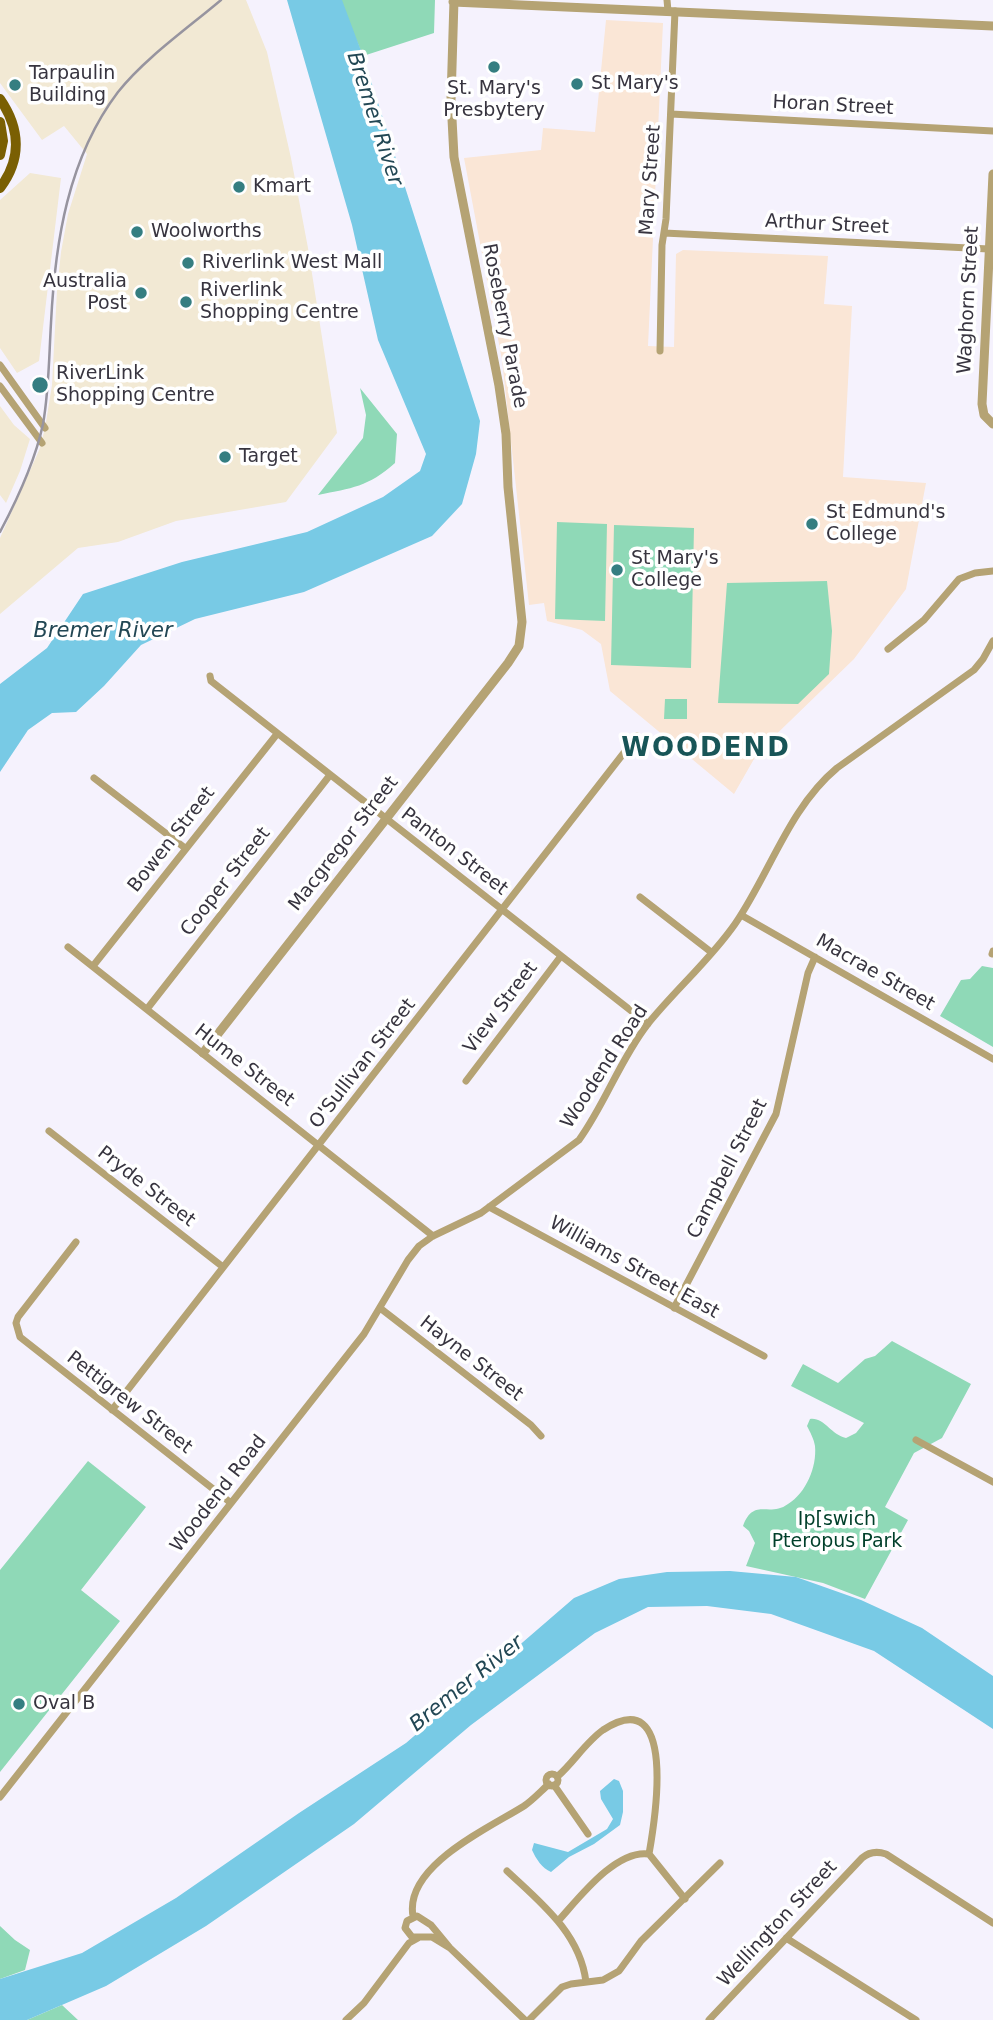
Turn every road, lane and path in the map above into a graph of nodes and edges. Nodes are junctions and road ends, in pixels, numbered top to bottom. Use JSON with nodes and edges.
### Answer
{"nodes":[{"id":1,"x":667,"y":0,"type":"edge"},
{"id":2,"x":453,"y":1,"type":"edge"},
{"id":3,"x":672,"y":11,"type":"junction"},
{"id":4,"x":993,"y":26,"type":"edge"},
{"id":5,"x":0,"y":99,"type":"edge"},
{"id":6,"x":671,"y":114,"type":"junction"},
{"id":7,"x":0,"y":122,"type":"edge"},
{"id":8,"x":993,"y":131,"type":"edge"},
{"id":9,"x":1,"y":152,"type":"edge"},
{"id":10,"x":16,"y":155,"type":"junction"},
{"id":11,"x":993,"y":174,"type":"edge"},
{"id":12,"x":0,"y":188,"type":"edge"},
{"id":13,"x":664,"y":233,"type":"junction"},
{"id":14,"x":989,"y":249,"type":"junction"},
{"id":15,"x":660,"y":351,"type":"dead end"},
{"id":16,"x":0,"y":365,"type":"edge"},
{"id":17,"x":0,"y":386,"type":"edge"},
{"id":18,"x":993,"y":424,"type":"edge"},
{"id":19,"x":45,"y":428,"type":"dead end"},
{"id":20,"x":42,"y":443,"type":"dead end"},
{"id":21,"x":993,"y":571,"type":"edge"},
{"id":22,"x":993,"y":640,"type":"edge"},
{"id":23,"x":888,"y":649,"type":"dead end"},
{"id":24,"x":513,"y":656,"type":"joint"},
{"id":25,"x":211,"y":676,"type":"dead end"},
{"id":26,"x":277,"y":734,"type":"junction"},
{"id":27,"x":637,"y":736,"type":"dead end"},
{"id":28,"x":330,"y":775,"type":"junction"},
{"id":29,"x":94,"y":778,"type":"dead end"},
{"id":30,"x":386,"y":818,"type":"junction"},
{"id":31,"x":185,"y":848,"type":"junction"},
{"id":32,"x":640,"y":897,"type":"dead end"},
{"id":33,"x":502,"y":909,"type":"junction"},
{"id":34,"x":741,"y":915,"type":"junction"},
{"id":35,"x":68,"y":947,"type":"dead end"},
{"id":36,"x":711,"y":952,"type":"junction"},
{"id":37,"x":561,"y":956,"type":"junction"},
{"id":38,"x":815,"y":957,"type":"junction"},
{"id":39,"x":93,"y":966,"type":"junction"},
{"id":40,"x":147,"y":1009,"type":"junction"},
{"id":41,"x":648,"y":1024,"type":"junction"},
{"id":42,"x":202,"y":1053,"type":"junction"},
{"id":43,"x":993,"y":1059,"type":"edge"},
{"id":44,"x":466,"y":1081,"type":"dead end"},
{"id":45,"x":49,"y":1131,"type":"dead end"},
{"id":46,"x":319,"y":1146,"type":"junction"},
{"id":47,"x":489,"y":1207,"type":"junction"},
{"id":48,"x":433,"y":1236,"type":"junction"},
{"id":49,"x":76,"y":1242,"type":"dead end"},
{"id":50,"x":223,"y":1267,"type":"junction"},
{"id":51,"x":380,"y":1308,"type":"junction"},
{"id":52,"x":674,"y":1308,"type":"junction"},
{"id":53,"x":764,"y":1356,"type":"dead end"},
{"id":54,"x":112,"y":1410,"type":"junction"},
{"id":55,"x":541,"y":1437,"type":"dead end"},
{"id":56,"x":916,"y":1440,"type":"dead end"},
{"id":57,"x":993,"y":1482,"type":"edge"},
{"id":58,"x":231,"y":1503,"type":"junction"},
{"id":59,"x":551,"y":1785,"type":"junction"},
{"id":60,"x":0,"y":1797,"type":"edge"},
{"id":61,"x":588,"y":1834,"type":"dead end"},
{"id":62,"x":649,"y":1854,"type":"junction"},
{"id":63,"x":720,"y":1863,"type":"dead end"},
{"id":64,"x":507,"y":1871,"type":"dead end"},
{"id":65,"x":685,"y":1899,"type":"junction"},
{"id":66,"x":413,"y":1916,"type":"junction"},
{"id":67,"x":424,"y":1919,"type":"junction"},
{"id":68,"x":559,"y":1920,"type":"junction"},
{"id":69,"x":993,"y":1923,"type":"edge"},
{"id":70,"x":407,"y":1932,"type":"junction"},
{"id":71,"x":419,"y":1937,"type":"junction"},
{"id":72,"x":786,"y":1938,"type":"junction"},
{"id":73,"x":450,"y":1948,"type":"junction"},
{"id":74,"x":400,"y":1955,"type":"junction"},
{"id":75,"x":586,"y":1982,"type":"junction"},
{"id":76,"x":346,"y":2020,"type":"edge"},
{"id":77,"x":527,"y":2020,"type":"edge"},
{"id":78,"x":709,"y":2020,"type":"edge"},
{"id":79,"x":916,"y":2020,"type":"edge"}],
"edges":[{"from":1,"to":3,"type":"street","name":"Mary Street"},
{"from":2,"to":3,"type":"street"},
{"from":2,"to":24,"type":"street","name":"Roseberry Parade"},
{"from":3,"to":4,"type":"street"},
{"from":3,"to":6,"type":"street","name":"Mary Street"},
{"from":5,"to":10,"type":"main road"},
{"from":6,"to":8,"type":"street","name":"Horan Street"},
{"from":6,"to":13,"type":"street","name":"Mary Street"},
{"from":7,"to":9,"type":"main road"},
{"from":9,"to":10,"type":"main road"},
{"from":10,"to":12,"type":"main road"},
{"from":11,"to":14,"type":"street","name":"Waghorn Street"},
{"from":13,"to":14,"type":"street","name":"Arthur Street"},
{"from":13,"to":15,"type":"street","name":"Mary Street"},
{"from":14,"to":18,"type":"street","name":"Waghorn Street"},
{"from":16,"to":19,"type":"street"},
{"from":17,"to":20,"type":"street"},
{"from":21,"to":23,"type":"street"},
{"from":22,"to":34,"type":"street","name":"Woodend Road"},
{"from":24,"to":30,"type":"street","name":"Macgregor Street"},
{"from":25,"to":26,"type":"street","name":"Panton Street"},
{"from":26,"to":28,"type":"street","name":"Panton Street"},
{"from":26,"to":31,"type":"street","name":"Bowen Street"},
{"from":27,"to":33,"type":"street","name":"O'Sullivan Street"},
{"from":28,"to":30,"type":"street","name":"Panton Street"},
{"from":28,"to":40,"type":"street","name":"Cooper Street"},
{"from":29,"to":31,"type":"street"},
{"from":30,"to":33,"type":"street","name":"Panton Street"},
{"from":30,"to":42,"type":"street","name":"Macgregor Street"},
{"from":31,"to":39,"type":"street","name":"Bowen Street"},
{"from":32,"to":36,"type":"street"},
{"from":33,"to":37,"type":"street","name":"Panton Street"},
{"from":33,"to":46,"type":"street","name":"O'Sullivan Street"},
{"from":34,"to":36,"type":"street","name":"Woodend Road"},
{"from":34,"to":38,"type":"street","name":"Macrae Street"},
{"from":35,"to":39,"type":"street","name":"Hume Street"},
{"from":36,"to":41,"type":"street","name":"Woodend Road"},
{"from":37,"to":41,"type":"street","name":"Panton Street"},
{"from":37,"to":44,"type":"street","name":"View Street"},
{"from":38,"to":43,"type":"street","name":"Macrae Street"},
{"from":38,"to":52,"type":"street","name":"Campbell Street"},
{"from":39,"to":40,"type":"street","name":"Hume Street"},
{"from":40,"to":42,"type":"street","name":"Hume Street"},
{"from":41,"to":47,"type":"street","name":"Woodend Road"},
{"from":42,"to":46,"type":"street","name":"Hume Street"},
{"from":45,"to":50,"type":"street","name":"Pryde Street"},
{"from":46,"to":48,"type":"street","name":"Hume Street"},
{"from":46,"to":50,"type":"street","name":"O'Sullivan Street"},
{"from":47,"to":48,"type":"street","name":"Woodend Road"},
{"from":47,"to":52,"type":"street","name":"Williams Street East"},
{"from":48,"to":51,"type":"street","name":"Woodend Road"},
{"from":49,"to":54,"type":"street","name":"Pettigrew Street"},
{"from":50,"to":54,"type":"street","name":"O'Sullivan Street"},
{"from":51,"to":55,"type":"street","name":"Hayne Street"},
{"from":51,"to":58,"type":"street","name":"Woodend Road"},
{"from":52,"to":53,"type":"street","name":"Williams Street East"},
{"from":54,"to":58,"type":"street","name":"Pettigrew Street"},
{"from":56,"to":57,"type":"street"},
{"from":58,"to":60,"type":"street","name":"Woodend Road"},
{"from":59,"to":61,"type":"street"},
{"from":59,"to":62,"type":"street"},
{"from":59,"to":66,"type":"street"},
{"from":62,"to":65,"type":"street"},
{"from":62,"to":68,"type":"street"},
{"from":63,"to":65,"type":"street"},
{"from":64,"to":68,"type":"street"},
{"from":65,"to":75,"type":"street"},
{"from":66,"to":67,"type":"street"},
{"from":66,"to":70,"type":"street"},
{"from":67,"to":71,"type":"street"},
{"from":67,"to":73,"type":"street"},
{"from":68,"to":75,"type":"street"},
{"from":69,"to":72,"type":"street","name":"Wellington Street"},
{"from":70,"to":71,"type":"street"},
{"from":70,"to":74,"type":"street"},
{"from":71,"to":73,"type":"street"},
{"from":71,"to":74,"type":"street"},
{"from":72,"to":78,"type":"street","name":"Wellington Street"},
{"from":72,"to":79,"type":"street"},
{"from":73,"to":77,"type":"street"},
{"from":74,"to":76,"type":"street"},
{"from":75,"to":77,"type":"street"}]}
